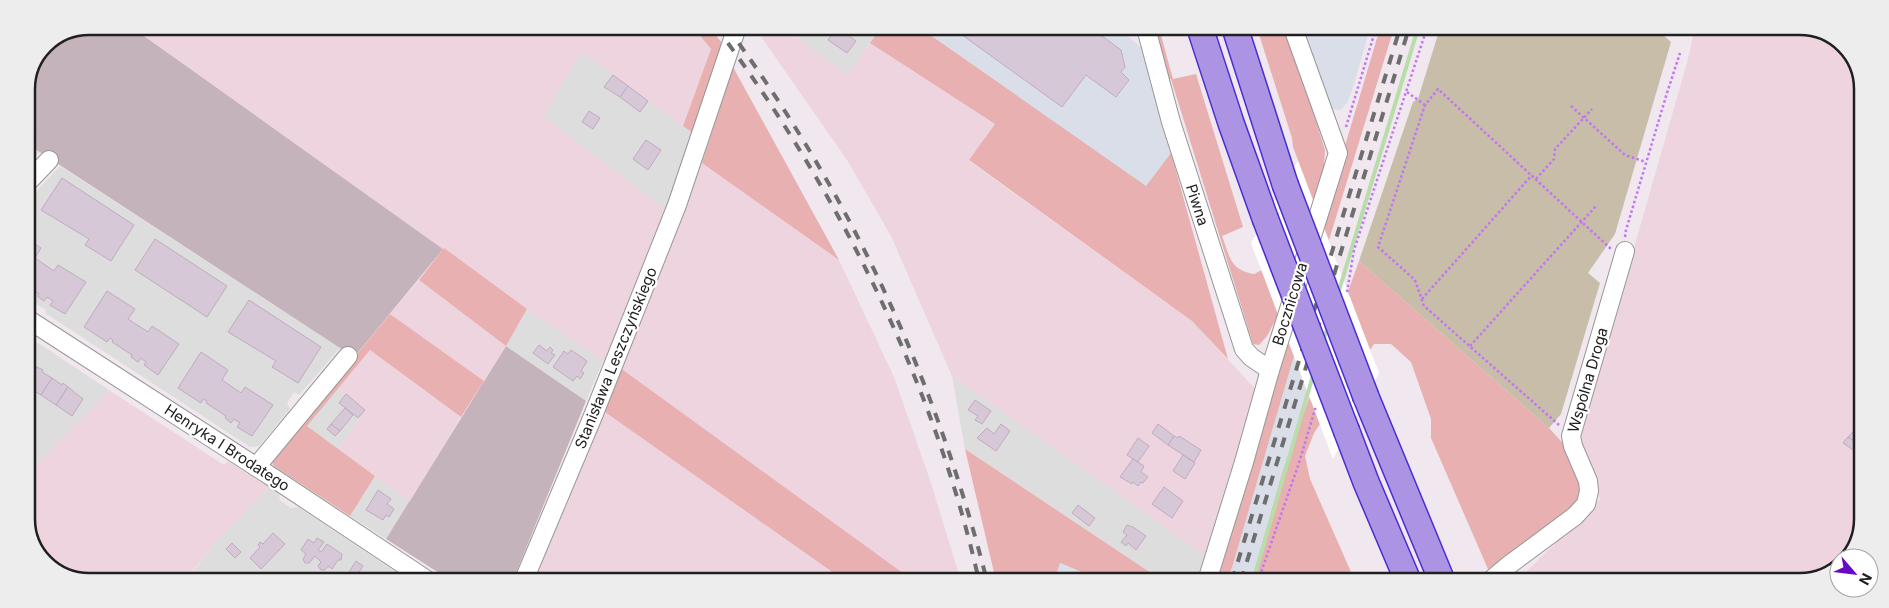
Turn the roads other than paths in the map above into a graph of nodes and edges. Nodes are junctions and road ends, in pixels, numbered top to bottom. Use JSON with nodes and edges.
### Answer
{"nodes":[{"id":1,"x":734,"y":35,"type":"edge"},
{"id":2,"x":1148,"y":35,"type":"edge"},
{"id":3,"x":1202,"y":35,"type":"edge"},
{"id":4,"x":1237,"y":35,"type":"edge"},
{"id":5,"x":1296,"y":35,"type":"edge"},
{"id":6,"x":49,"y":160,"type":"dead end"},
{"id":7,"x":35,"y":175,"type":"edge"},
{"id":8,"x":1624,"y":255,"type":"road end"},
{"id":9,"x":35,"y":324,"type":"edge"},
{"id":10,"x":348,"y":356,"type":"dead end"},
{"id":11,"x":1270,"y":370,"type":"junction"},
{"id":12,"x":256,"y":467,"type":"junction"},
{"id":13,"x":416,"y":573,"type":"edge"},
{"id":14,"x":527,"y":573,"type":"edge"},
{"id":15,"x":1209,"y":573,"type":"edge"},
{"id":16,"x":1405,"y":573,"type":"edge"},
{"id":17,"x":1439,"y":573,"type":"edge"},
{"id":18,"x":1500,"y":573,"type":"edge"}],
"edges":[{"from":1,"to":14,"type":"street","name":"Stanisława Leszczyńskiego"},
{"from":2,"to":11,"type":"street","name":"Piwna"},
{"from":3,"to":16,"type":"highway","bridge":true},
{"from":4,"to":17,"type":"highway","bridge":true},
{"from":5,"to":11,"type":"street","name":"Bocznicowa"},
{"from":6,"to":7,"type":"street"},
{"from":8,"to":18,"type":"street","name":"Wspólna Droga"},
{"from":9,"to":12,"type":"street","name":"Henryka I Brodatego"},
{"from":10,"to":12,"type":"street"},
{"from":11,"to":15,"type":"street","name":"Bocznicowa"},
{"from":12,"to":13,"type":"street","name":"Henryka I Brodatego"}]}
